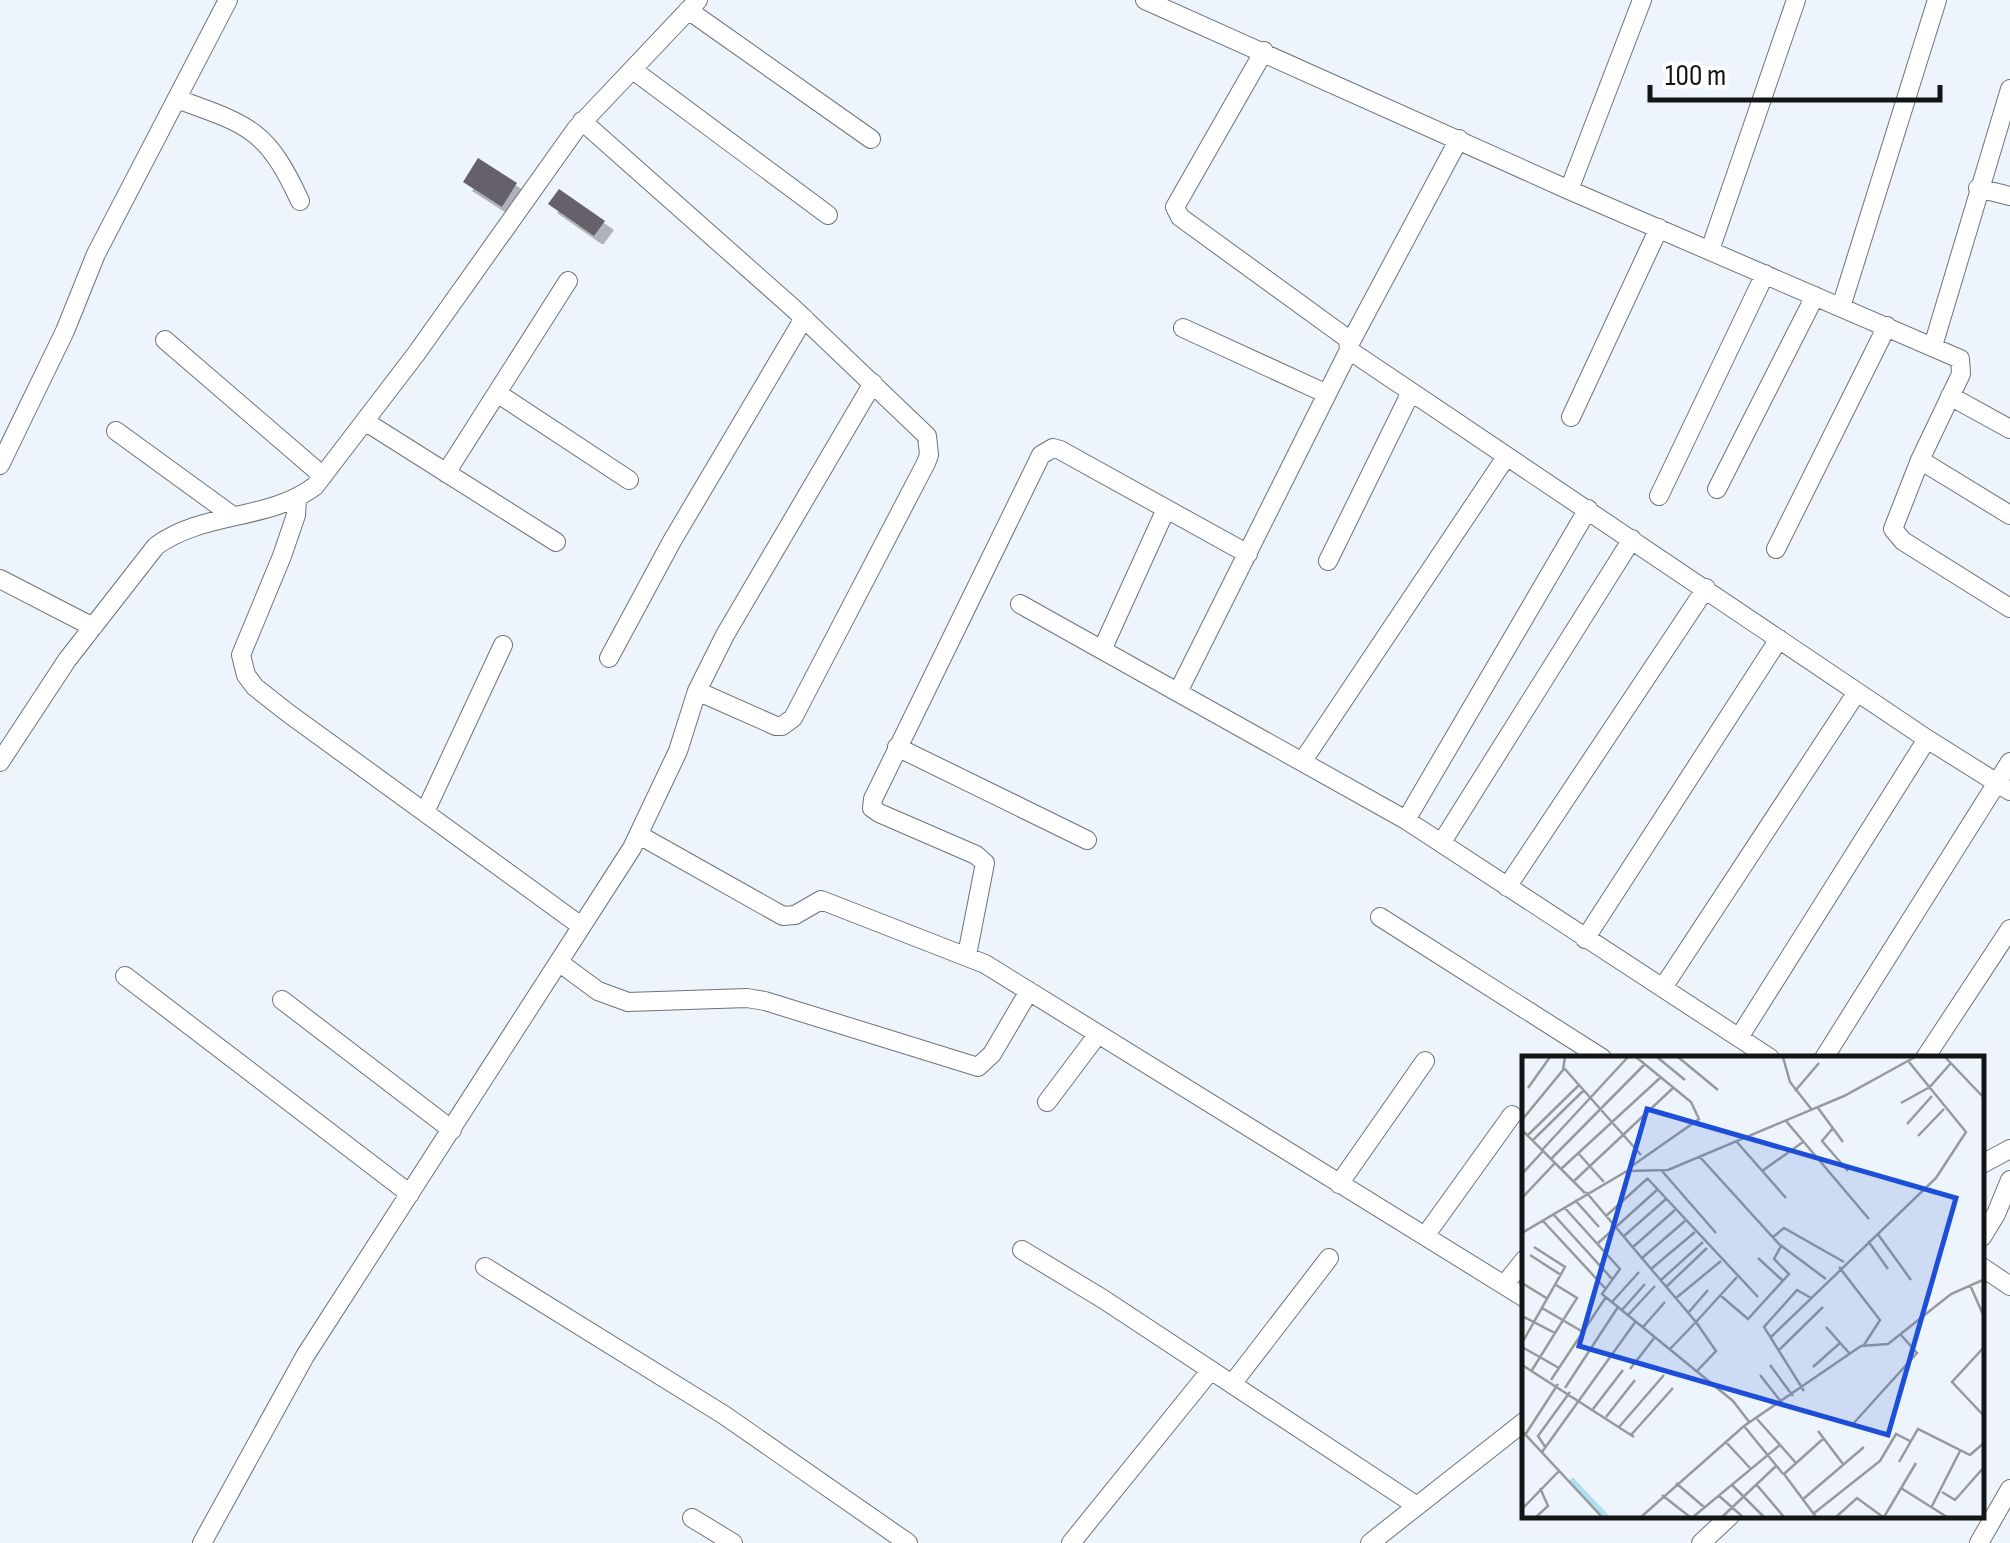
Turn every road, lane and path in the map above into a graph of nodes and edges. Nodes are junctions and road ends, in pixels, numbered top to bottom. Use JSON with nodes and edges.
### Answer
{"nodes":[{"id":1,"x":228,"y":0,"type":"edge"},
{"id":2,"x":1145,"y":0,"type":"edge"},
{"id":3,"x":1642,"y":0,"type":"edge"},
{"id":4,"x":1796,"y":0,"type":"edge"},
{"id":5,"x":1938,"y":0,"type":"edge"},
{"id":6,"x":693,"y":5,"type":"edge"},
{"id":7,"x":1264,"y":51,"type":"junction"},
{"id":8,"x":633,"y":70,"type":"junction"},
{"id":9,"x":2009,"y":93,"type":"edge"},
{"id":10,"x":177,"y":99,"type":"junction"},
{"id":11,"x":582,"y":122,"type":"junction"},
{"id":12,"x":1458,"y":139,"type":"junction"},
{"id":13,"x":871,"y":140,"type":"dead end"},
{"id":14,"x":1978,"y":188,"type":"junction"},
{"id":15,"x":1569,"y":190,"type":"junction"},
{"id":16,"x":2010,"y":196,"type":"edge"},
{"id":17,"x":300,"y":201,"type":"dead end"},
{"id":18,"x":828,"y":216,"type":"dead end"},
{"id":19,"x":1659,"y":228,"type":"junction"},
{"id":20,"x":1710,"y":250,"type":"junction"},
{"id":21,"x":1765,"y":274,"type":"junction"},
{"id":22,"x":568,"y":281,"type":"dead end"},
{"id":23,"x":1815,"y":296,"type":"junction"},
{"id":24,"x":1841,"y":307,"type":"junction"},
{"id":25,"x":804,"y":318,"type":"junction"},
{"id":26,"x":1887,"y":326,"type":"junction"},
{"id":27,"x":1182,"y":328,"type":"dead end"},
{"id":28,"x":165,"y":340,"type":"dead end"},
{"id":29,"x":1933,"y":346,"type":"junction"},
{"id":30,"x":1349,"y":348,"type":"junction"},
{"id":31,"x":873,"y":382,"type":"junction"},
{"id":32,"x":1411,"y":392,"type":"junction"},
{"id":33,"x":496,"y":393,"type":"junction"},
{"id":34,"x":1327,"y":394,"type":"junction"},
{"id":35,"x":1950,"y":396,"type":"junction"},
{"id":36,"x":1571,"y":417,"type":"dead end"},
{"id":37,"x":366,"y":422,"type":"junction"},
{"id":38,"x":2010,"y":429,"type":"edge"},
{"id":39,"x":116,"y":431,"type":"dead end"},
{"id":40,"x":1506,"y":457,"type":"junction"},
{"id":41,"x":1920,"y":460,"type":"junction"},
{"id":42,"x":0,"y":465,"type":"edge"},
{"id":43,"x":446,"y":473,"type":"junction"},
{"id":44,"x":323,"y":476,"type":"junction"},
{"id":45,"x":629,"y":480,"type":"dead end"},
{"id":46,"x":1717,"y":489,"type":"dead end"},
{"id":47,"x":1658,"y":496,"type":"dead end"},
{"id":48,"x":298,"y":499,"type":"junction"},
{"id":49,"x":1166,"y":508,"type":"junction"},
{"id":50,"x":1588,"y":508,"type":"junction"},
{"id":51,"x":2010,"y":515,"type":"edge"},
{"id":52,"x":233,"y":516,"type":"junction"},
{"id":53,"x":1632,"y":539,"type":"junction"},
{"id":54,"x":556,"y":542,"type":"dead end"},
{"id":55,"x":1776,"y":550,"type":"dead end"},
{"id":56,"x":1248,"y":554,"type":"junction"},
{"id":57,"x":1328,"y":560,"type":"dead end"},
{"id":58,"x":0,"y":579,"type":"edge"},
{"id":59,"x":1706,"y":588,"type":"junction"},
{"id":60,"x":1020,"y":604,"type":"dead end"},
{"id":61,"x":2010,"y":608,"type":"edge"},
{"id":62,"x":93,"y":627,"type":"junction"},
{"id":63,"x":1779,"y":638,"type":"junction"},
{"id":64,"x":503,"y":645,"type":"dead end"},
{"id":65,"x":1102,"y":650,"type":"junction"},
{"id":66,"x":609,"y":658,"type":"dead end"},
{"id":67,"x":697,"y":691,"type":"junction"},
{"id":68,"x":1178,"y":692,"type":"junction"},
{"id":69,"x":1857,"y":692,"type":"junction"},
{"id":70,"x":1928,"y":739,"type":"junction"},
{"id":71,"x":897,"y":747,"type":"junction"},
{"id":72,"x":0,"y":762,"type":"edge"},
{"id":73,"x":1302,"y":762,"type":"junction"},
{"id":74,"x":2010,"y":762,"type":"edge"},
{"id":75,"x":2004,"y":787,"type":"edge"},
{"id":76,"x":425,"y":812,"type":"junction"},
{"id":77,"x":1406,"y":820,"type":"junction"},
{"id":78,"x":638,"y":835,"type":"junction"},
{"id":79,"x":1087,"y":840,"type":"dead end"},
{"id":80,"x":1442,"y":842,"type":"junction"},
{"id":81,"x":1508,"y":887,"type":"junction"},
{"id":82,"x":1380,"y":917,"type":"dead end"},
{"id":83,"x":581,"y":926,"type":"junction"},
{"id":84,"x":2010,"y":929,"type":"edge"},
{"id":85,"x":1585,"y":939,"type":"junction"},
{"id":86,"x":967,"y":955,"type":"junction"},
{"id":87,"x":560,"y":963,"type":"junction"},
{"id":88,"x":126,"y":976,"type":"dead end"},
{"id":89,"x":1664,"y":986,"type":"junction"},
{"id":90,"x":1029,"y":991,"type":"junction"},
{"id":91,"x":282,"y":1000,"type":"dead end"},
{"id":92,"x":1098,"y":1034,"type":"junction"},
{"id":93,"x":1740,"y":1036,"type":"junction"},
{"id":94,"x":1599,"y":1056,"type":"edge"},
{"id":95,"x":1767,"y":1056,"type":"edge"},
{"id":96,"x":1825,"y":1056,"type":"edge"},
{"id":97,"x":1926,"y":1056,"type":"edge"},
{"id":98,"x":1425,"y":1061,"type":"dead end"},
{"id":99,"x":1047,"y":1102,"type":"dead end"},
{"id":100,"x":1512,"y":1115,"type":"dead end"},
{"id":101,"x":452,"y":1130,"type":"junction"},
{"id":102,"x":2010,"y":1149,"type":"edge"},
{"id":103,"x":1985,"y":1162,"type":"edge"},
{"id":104,"x":2010,"y":1180,"type":"edge"},
{"id":105,"x":1339,"y":1184,"type":"junction"},
{"id":106,"x":410,"y":1194,"type":"junction"},
{"id":107,"x":1985,"y":1232,"type":"edge"},
{"id":108,"x":1425,"y":1236,"type":"junction"},
{"id":109,"x":1022,"y":1250,"type":"dead end"},
{"id":110,"x":1329,"y":1258,"type":"dead end"},
{"id":111,"x":1522,"y":1263,"type":"edge"},
{"id":112,"x":485,"y":1267,"type":"dead end"},
{"id":113,"x":1985,"y":1269,"type":"edge"},
{"id":114,"x":1504,"y":1284,"type":"junction"},
{"id":115,"x":2010,"y":1286,"type":"edge"},
{"id":116,"x":1522,"y":1296,"type":"edge"},
{"id":117,"x":1211,"y":1370,"type":"junction"},
{"id":118,"x":1232,"y":1384,"type":"junction"},
{"id":119,"x":1522,"y":1423,"type":"edge"},
{"id":120,"x":2010,"y":1488,"type":"edge"},
{"id":121,"x":1417,"y":1506,"type":"junction"},
{"id":122,"x":692,"y":1518,"type":"dead end"},
{"id":123,"x":1728,"y":1518,"type":"edge"},
{"id":124,"x":202,"y":1543,"type":"edge"},
{"id":125,"x":733,"y":1543,"type":"edge"},
{"id":126,"x":908,"y":1543,"type":"edge"},
{"id":127,"x":1070,"y":1543,"type":"edge"},
{"id":128,"x":1370,"y":1543,"type":"edge"},
{"id":129,"x":1701,"y":1543,"type":"edge"},
{"id":130,"x":1979,"y":1543,"type":"edge"}],
"edges":[{"from":1,"to":10,"type":"street"},
{"from":2,"to":7,"type":"street"},
{"from":3,"to":15,"type":"street"},
{"from":4,"to":20,"type":"street"},
{"from":5,"to":24,"type":"street"},
{"from":6,"to":8,"type":"street"},
{"from":6,"to":13,"type":"street"},
{"from":7,"to":12,"type":"street"},
{"from":7,"to":30,"type":"street"},
{"from":8,"to":11,"type":"street"},
{"from":8,"to":18,"type":"street"},
{"from":9,"to":14,"type":"street"},
{"from":10,"to":17,"type":"street"},
{"from":10,"to":42,"type":"street"},
{"from":11,"to":25,"type":"street"},
{"from":11,"to":37,"type":"street"},
{"from":12,"to":15,"type":"street"},
{"from":12,"to":30,"type":"street"},
{"from":14,"to":16,"type":"street"},
{"from":14,"to":29,"type":"street"},
{"from":15,"to":19,"type":"street"},
{"from":19,"to":20,"type":"street"},
{"from":19,"to":36,"type":"street"},
{"from":20,"to":21,"type":"street"},
{"from":21,"to":23,"type":"street"},
{"from":21,"to":47,"type":"street"},
{"from":22,"to":33,"type":"street"},
{"from":23,"to":24,"type":"street"},
{"from":23,"to":46,"type":"street"},
{"from":24,"to":26,"type":"street"},
{"from":25,"to":31,"type":"street"},
{"from":25,"to":66,"type":"street"},
{"from":26,"to":29,"type":"street"},
{"from":26,"to":55,"type":"street"},
{"from":27,"to":34,"type":"street"},
{"from":28,"to":44,"type":"street"},
{"from":29,"to":35,"type":"street"},
{"from":30,"to":32,"type":"street"},
{"from":30,"to":34,"type":"street"},
{"from":31,"to":67,"type":"street"},
{"from":31,"to":67,"type":"street"},
{"from":32,"to":40,"type":"street"},
{"from":32,"to":57,"type":"street"},
{"from":33,"to":43,"type":"street"},
{"from":33,"to":45,"type":"street"},
{"from":34,"to":56,"type":"street"},
{"from":35,"to":38,"type":"street"},
{"from":35,"to":41,"type":"street"},
{"from":37,"to":43,"type":"street"},
{"from":37,"to":44,"type":"street"},
{"from":39,"to":52,"type":"street"},
{"from":40,"to":50,"type":"street"},
{"from":40,"to":73,"type":"street"},
{"from":41,"to":51,"type":"street"},
{"from":41,"to":61,"type":"street"},
{"from":43,"to":54,"type":"street"},
{"from":44,"to":48,"type":"street"},
{"from":48,"to":52,"type":"street"},
{"from":48,"to":76,"type":"street"},
{"from":49,"to":56,"type":"street"},
{"from":49,"to":65,"type":"street"},
{"from":49,"to":71,"type":"street"},
{"from":50,"to":53,"type":"street"},
{"from":50,"to":77,"type":"street"},
{"from":52,"to":62,"type":"street"},
{"from":53,"to":59,"type":"street"},
{"from":53,"to":80,"type":"street"},
{"from":56,"to":68,"type":"street"},
{"from":58,"to":62,"type":"street"},
{"from":59,"to":63,"type":"street"},
{"from":59,"to":81,"type":"street"},
{"from":60,"to":65,"type":"street"},
{"from":62,"to":72,"type":"street"},
{"from":63,"to":69,"type":"street"},
{"from":63,"to":85,"type":"street"},
{"from":64,"to":76,"type":"street"},
{"from":65,"to":68,"type":"street"},
{"from":67,"to":78,"type":"street"},
{"from":68,"to":73,"type":"street"},
{"from":69,"to":70,"type":"street"},
{"from":69,"to":89,"type":"street"},
{"from":70,"to":75,"type":"street"},
{"from":70,"to":93,"type":"street"},
{"from":71,"to":79,"type":"street"},
{"from":71,"to":86,"type":"street"},
{"from":73,"to":77,"type":"street"},
{"from":74,"to":75,"type":"street"},
{"from":75,"to":96,"type":"street"},
{"from":76,"to":83,"type":"street"},
{"from":77,"to":80,"type":"street"},
{"from":78,"to":83,"type":"street"},
{"from":78,"to":86,"type":"street"},
{"from":80,"to":81,"type":"street"},
{"from":81,"to":85,"type":"street"},
{"from":82,"to":94,"type":"street"},
{"from":83,"to":87,"type":"street"},
{"from":84,"to":97,"type":"street"},
{"from":85,"to":89,"type":"street"},
{"from":86,"to":90,"type":"street"},
{"from":87,"to":90,"type":"street"},
{"from":87,"to":101,"type":"street"},
{"from":88,"to":106,"type":"street"},
{"from":89,"to":93,"type":"street"},
{"from":90,"to":92,"type":"street"},
{"from":91,"to":101,"type":"street"},
{"from":92,"to":99,"type":"street"},
{"from":92,"to":105,"type":"street"},
{"from":93,"to":95,"type":"street"},
{"from":98,"to":105,"type":"street"},
{"from":100,"to":108,"type":"street"},
{"from":101,"to":106,"type":"street"},
{"from":102,"to":103,"type":"street"},
{"from":104,"to":107,"type":"street"},
{"from":105,"to":108,"type":"street"},
{"from":106,"to":124,"type":"street"},
{"from":108,"to":114,"type":"street"},
{"from":109,"to":117,"type":"street"},
{"from":110,"to":118,"type":"street"},
{"from":111,"to":114,"type":"street"},
{"from":112,"to":126,"type":"street"},
{"from":113,"to":115,"type":"street"},
{"from":114,"to":116,"type":"street"},
{"from":117,"to":118,"type":"street"},
{"from":117,"to":127,"type":"street"},
{"from":118,"to":121,"type":"street"},
{"from":119,"to":121,"type":"street"},
{"from":120,"to":130,"type":"street"},
{"from":121,"to":128,"type":"street"},
{"from":122,"to":125,"type":"street"},
{"from":123,"to":129,"type":"street"}]}
